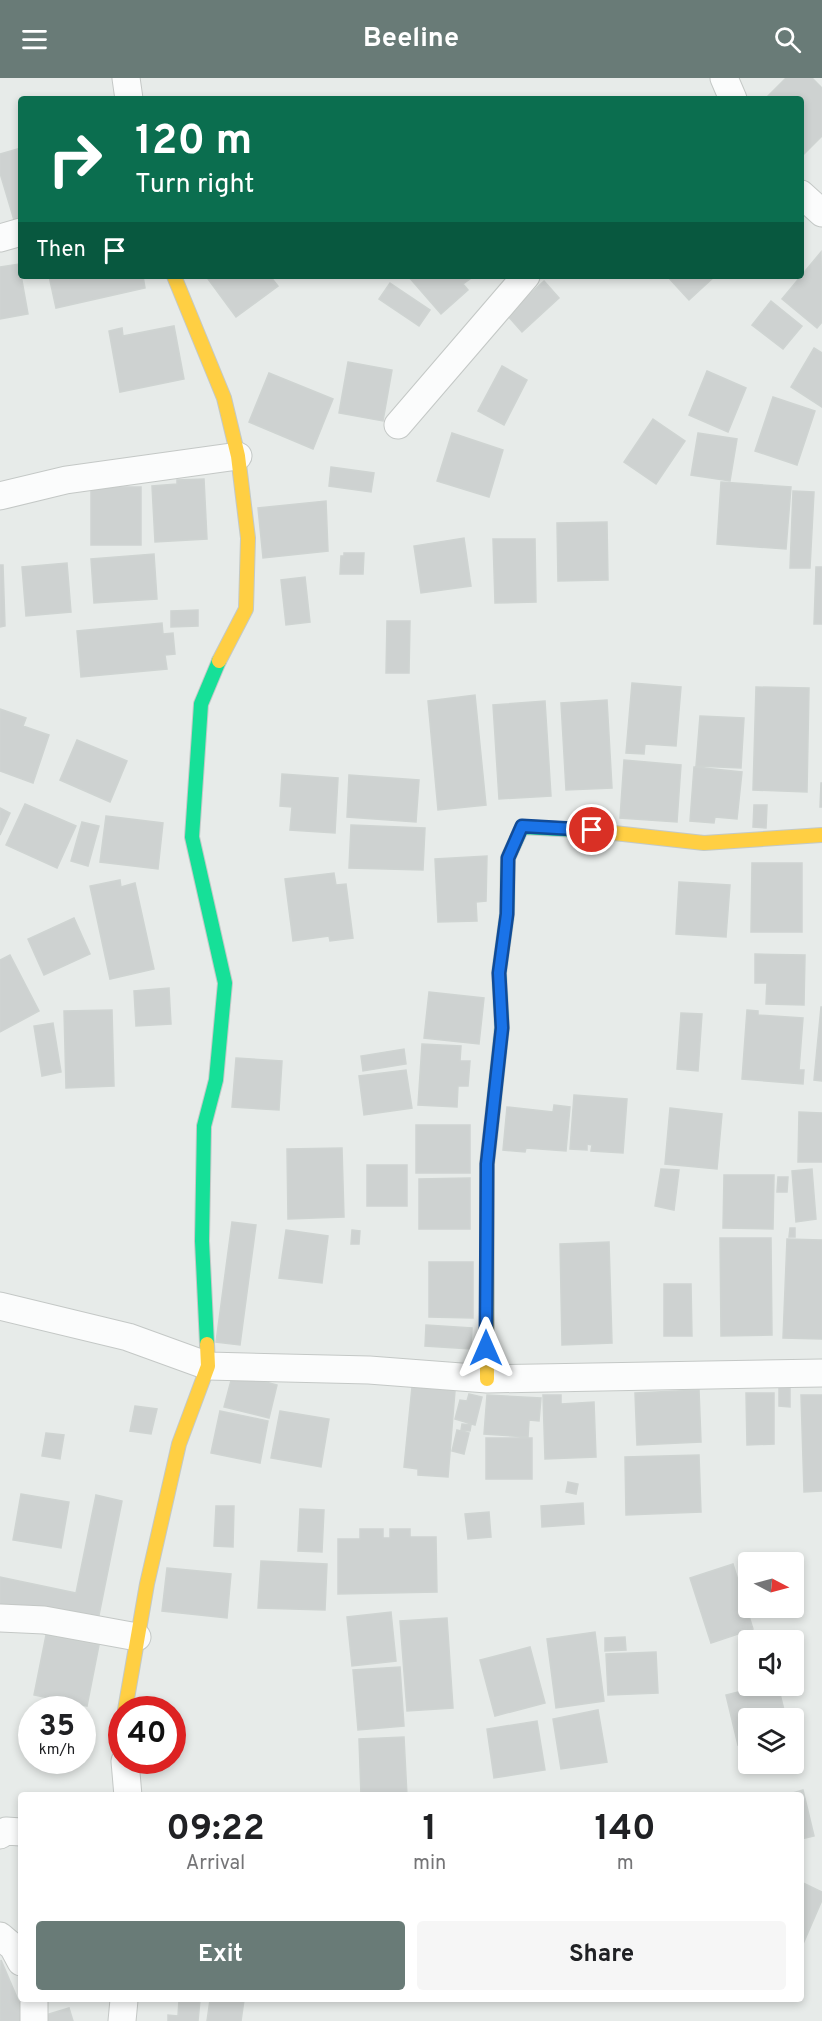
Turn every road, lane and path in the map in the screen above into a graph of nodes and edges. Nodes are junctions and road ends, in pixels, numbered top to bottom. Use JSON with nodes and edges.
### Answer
{"nodes":[{"id":1,"x":126,"y":78,"type":"edge"},
{"id":2,"x":724,"y":78,"type":"edge"},
{"id":3,"x":129,"y":96,"type":"edge"},
{"id":4,"x":731,"y":96,"type":"edge"},
{"id":5,"x":804,"y":197,"type":"edge"},
{"id":6,"x":822,"y":213,"type":"edge"},
{"id":7,"x":18,"y":233,"type":"edge"},
{"id":8,"x":0,"y":238,"type":"edge"},
{"id":9,"x":175,"y":279,"type":"edge"},
{"id":10,"x":523,"y":279,"type":"edge"},
{"id":11,"x":398,"y":425,"type":"dead end"},
{"id":12,"x":238,"y":456,"type":"junction"},
{"id":13,"x":0,"y":496,"type":"edge"},
{"id":14,"x":822,"y":835,"type":"edge"},
{"id":15,"x":0,"y":1306,"type":"edge"},
{"id":16,"x":208,"y":1366,"type":"junction"},
{"id":17,"x":822,"y":1373,"type":"edge"},
{"id":18,"x":487,"y":1379,"type":"junction"},
{"id":19,"x":0,"y":1618,"type":"edge"},
{"id":20,"x":137,"y":1637,"type":"junction"},
{"id":21,"x":127,"y":1696,"type":"edge"},
{"id":22,"x":126,"y":1774,"type":"edge"},
{"id":23,"x":128,"y":1792,"type":"edge"},
{"id":24,"x":18,"y":1832,"type":"edge"},
{"id":25,"x":0,"y":1835,"type":"edge"},
{"id":26,"x":0,"y":1936,"type":"edge"},
{"id":27,"x":18,"y":1956,"type":"edge"},
{"id":28,"x":124,"y":2002,"type":"edge"},
{"id":29,"x":122,"y":2021,"type":"edge"}],
"edges":[{"from":1,"to":3,"type":"street"},
{"from":2,"to":4,"type":"street"},
{"from":5,"to":6,"type":"street"},
{"from":7,"to":8,"type":"street"},
{"from":9,"to":12,"type":"street"},
{"from":10,"to":11,"type":"street"},
{"from":12,"to":13,"type":"street"},
{"from":12,"to":16,"type":"street"},
{"from":14,"to":18,"type":"street"},
{"from":15,"to":16,"type":"street"},
{"from":16,"to":18,"type":"street"},
{"from":16,"to":20,"type":"street"},
{"from":17,"to":18,"type":"street"},
{"from":19,"to":20,"type":"street"},
{"from":20,"to":21,"type":"street"},
{"from":22,"to":23,"type":"street"},
{"from":24,"to":25,"type":"street"},
{"from":26,"to":27,"type":"street"},
{"from":28,"to":29,"type":"street"}]}
